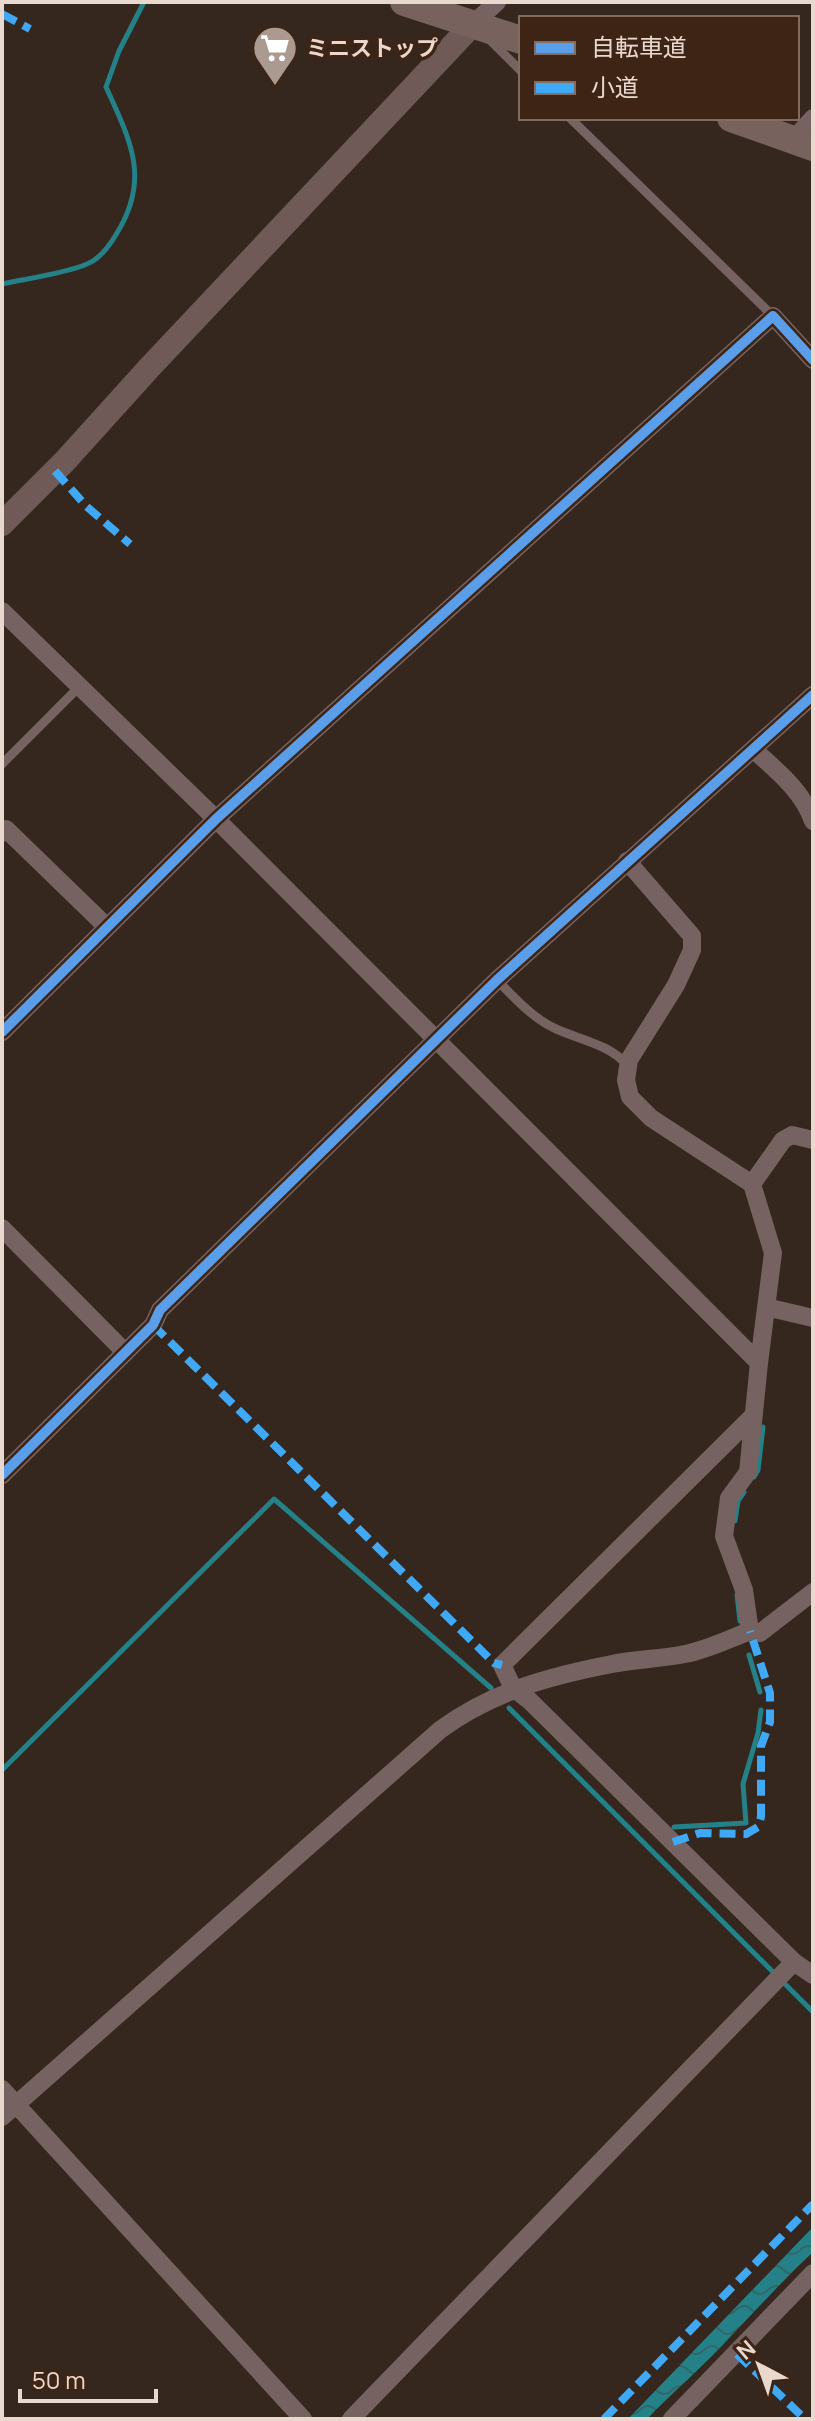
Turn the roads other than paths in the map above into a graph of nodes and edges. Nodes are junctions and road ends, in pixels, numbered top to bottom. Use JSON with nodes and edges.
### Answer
{"nodes":[{"id":1,"x":404,"y":2,"type":"edge"},
{"id":2,"x":497,"y":2,"type":"edge"},
{"id":3,"x":473,"y":24,"type":"junction"},
{"id":4,"x":519,"y":39,"type":"edge"},
{"id":5,"x":519,"y":69,"type":"edge"},
{"id":6,"x":813,"y":118,"type":"edge"},
{"id":7,"x":572,"y":120,"type":"edge"},
{"id":8,"x":737,"y":120,"type":"edge"},
{"id":9,"x":803,"y":144,"type":"edge"},
{"id":10,"x":773,"y":316,"type":"junction"},
{"id":11,"x":813,"y":360,"type":"edge"},
{"id":12,"x":2,"y":524,"type":"edge"},
{"id":13,"x":2,"y":611,"type":"edge"},
{"id":14,"x":80,"y":686,"type":"junction"},
{"id":15,"x":813,"y":695,"type":"edge"},
{"id":16,"x":753,"y":749,"type":"junction"},
{"id":17,"x":2,"y":764,"type":"edge"},
{"id":18,"x":216,"y":819,"type":"junction"},
{"id":19,"x":813,"y":821,"type":"edge"},
{"id":20,"x":3,"y":830,"type":"edge"},
{"id":21,"x":627,"y":861,"type":"junction"},
{"id":22,"x":107,"y":927,"type":"junction"},
{"id":23,"x":497,"y":980,"type":"junction"},
{"id":24,"x":2,"y":1032,"type":"edge"},
{"id":25,"x":434,"y":1040,"type":"junction"},
{"id":26,"x":628,"y":1066,"type":"junction"},
{"id":27,"x":813,"y":1140,"type":"edge"},
{"id":28,"x":752,"y":1184,"type":"junction"},
{"id":29,"x":2,"y":1228,"type":"edge"},
{"id":30,"x":766,"y":1307,"type":"junction"},
{"id":31,"x":813,"y":1318,"type":"edge"},
{"id":32,"x":125,"y":1352,"type":"junction"},
{"id":33,"x":759,"y":1363,"type":"junction"},
{"id":34,"x":754,"y":1415,"type":"junction"},
{"id":35,"x":2,"y":1475,"type":"edge"},
{"id":36,"x":813,"y":1592,"type":"edge"},
{"id":37,"x":750,"y":1631,"type":"junction"},
{"id":38,"x":513,"y":1688,"type":"junction"},
{"id":39,"x":794,"y":1962,"type":"junction"},
{"id":40,"x":813,"y":1975,"type":"edge"},
{"id":41,"x":2,"y":2089,"type":"edge"},
{"id":42,"x":9,"y":2110,"type":"edge"},
{"id":43,"x":813,"y":2273,"type":"edge"},
{"id":44,"x":303,"y":2419,"type":"edge"},
{"id":45,"x":351,"y":2419,"type":"edge"},
{"id":46,"x":672,"y":2419,"type":"edge"}],
"edges":[{"from":1,"to":3,"type":"main road"},
{"from":2,"to":3,"type":"street"},
{"from":3,"to":4,"type":"main road"},
{"from":3,"to":5,"type":"lane"},
{"from":3,"to":12,"type":"street"},
{"from":6,"to":9,"type":"street"},
{"from":7,"to":10,"type":"lane"},
{"from":8,"to":9,"type":"main road"},
{"from":10,"to":11,"type":"street"},
{"from":10,"to":18,"type":"street"},
{"from":13,"to":14,"type":"street"},
{"from":14,"to":17,"type":"lane"},
{"from":14,"to":18,"type":"street"},
{"from":15,"to":16,"type":"street"},
{"from":16,"to":19,"type":"street"},
{"from":16,"to":21,"type":"street"},
{"from":18,"to":22,"type":"street"},
{"from":18,"to":25,"type":"street"},
{"from":20,"to":22,"type":"street"},
{"from":21,"to":23,"type":"street"},
{"from":21,"to":26,"type":"street"},
{"from":22,"to":24,"type":"street"},
{"from":23,"to":25,"type":"street"},
{"from":23,"to":26,"type":"lane"},
{"from":25,"to":32,"type":"street"},
{"from":25,"to":33,"type":"street"},
{"from":26,"to":28,"type":"street"},
{"from":27,"to":28,"type":"street"},
{"from":28,"to":30,"type":"street"},
{"from":29,"to":32,"type":"street"},
{"from":30,"to":31,"type":"street"},
{"from":30,"to":33,"type":"street"},
{"from":32,"to":35,"type":"street"},
{"from":33,"to":34,"type":"street"},
{"from":34,"to":37,"type":"street"},
{"from":34,"to":38,"type":"street"},
{"from":36,"to":37,"type":"street"},
{"from":37,"to":38,"type":"street"},
{"from":38,"to":39,"type":"street"},
{"from":38,"to":42,"type":"street"},
{"from":39,"to":40,"type":"street"},
{"from":39,"to":45,"type":"street"},
{"from":41,"to":42,"type":"street"},
{"from":42,"to":44,"type":"street"},
{"from":43,"to":46,"type":"street"}]}
